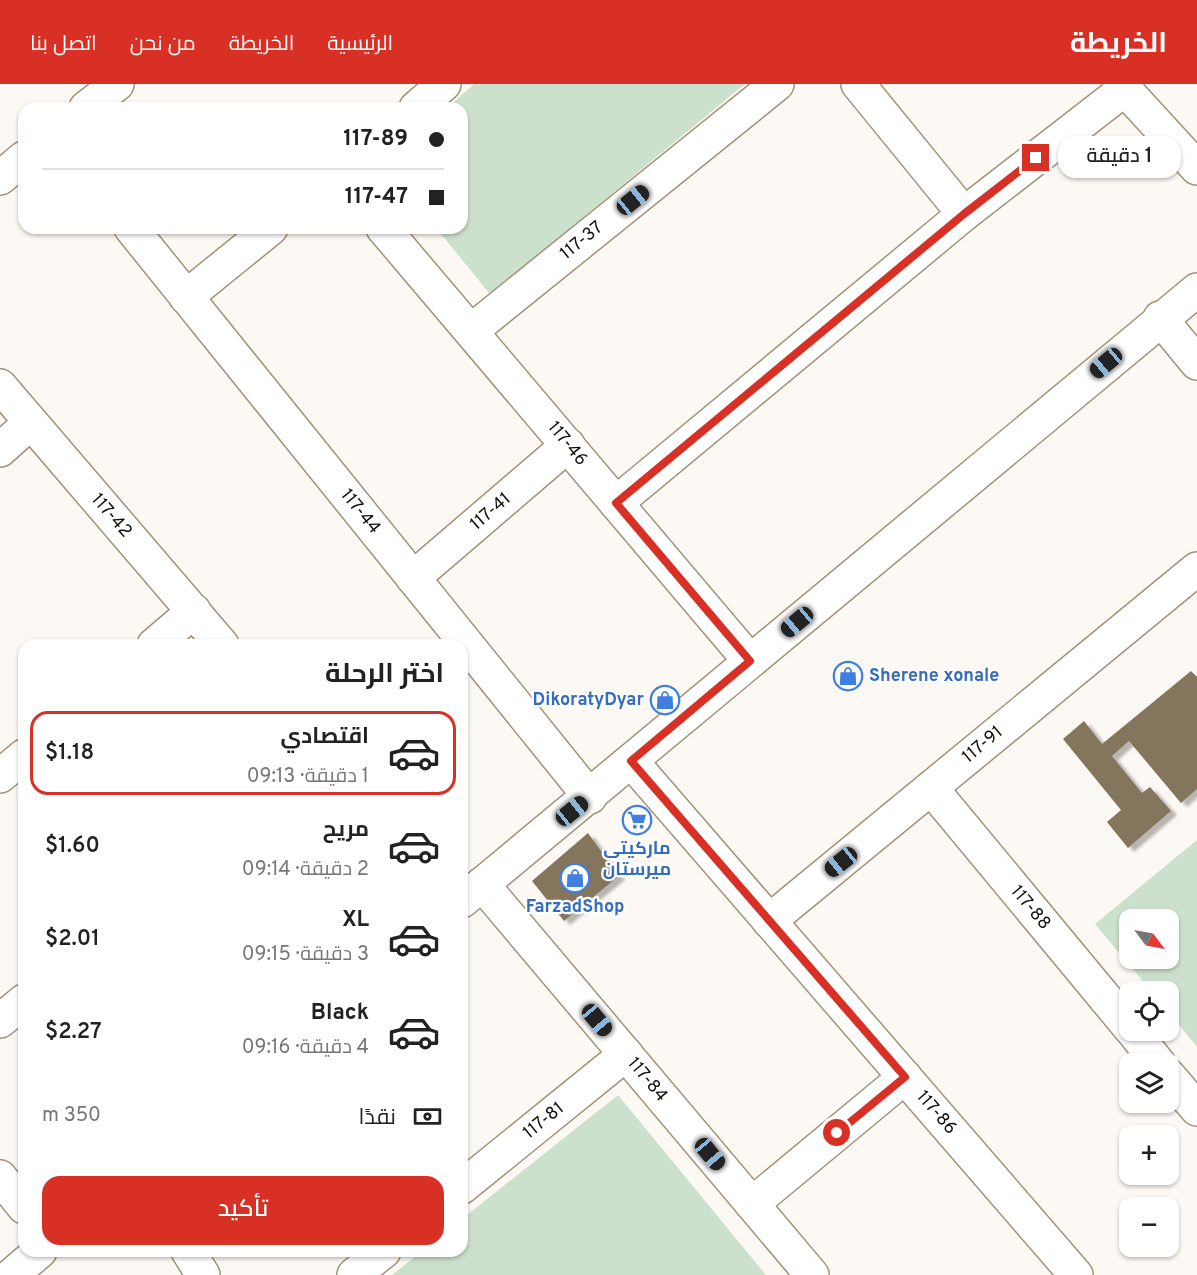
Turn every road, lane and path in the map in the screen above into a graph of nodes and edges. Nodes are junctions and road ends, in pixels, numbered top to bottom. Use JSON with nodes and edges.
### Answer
{"nodes":[{"id":1,"x":117,"y":84,"type":"edge"},
{"id":2,"x":444,"y":84,"type":"edge"},
{"id":3,"x":777,"y":84,"type":"edge"},
{"id":4,"x":858,"y":84,"type":"edge"},
{"id":5,"x":1122,"y":86,"type":"edge"},
{"id":6,"x":94,"y":102,"type":"edge"},
{"id":7,"x":423,"y":102,"type":"edge"},
{"id":8,"x":18,"y":163,"type":"edge"},
{"id":9,"x":1197,"y":168,"type":"edge"},
{"id":10,"x":0,"y":178,"type":"edge"},
{"id":11,"x":964,"y":214,"type":"junction"},
{"id":12,"x":136,"y":234,"type":"edge"},
{"id":13,"x":264,"y":234,"type":"edge"},
{"id":14,"x":389,"y":234,"type":"edge"},
{"id":15,"x":1197,"y":290,"type":"edge"},
{"id":16,"x":186,"y":297,"type":"junction"},
{"id":17,"x":1160,"y":318,"type":"junction"},
{"id":18,"x":471,"y":331,"type":"junction"},
{"id":19,"x":1197,"y":363,"type":"edge"},
{"id":20,"x":0,"y":386,"type":"edge"},
{"id":21,"x":30,"y":423,"type":"junction"},
{"id":22,"x":568,"y":445,"type":"junction"},
{"id":23,"x":0,"y":450,"type":"edge"},
{"id":24,"x":616,"y":503,"type":"junction"},
{"id":25,"x":1197,"y":569,"type":"edge"},
{"id":26,"x":413,"y":578,"type":"junction"},
{"id":27,"x":194,"y":611,"type":"junction"},
{"id":28,"x":161,"y":639,"type":"edge"},
{"id":29,"x":217,"y":639,"type":"edge"},
{"id":30,"x":458,"y":639,"type":"edge"},
{"id":31,"x":468,"y":651,"type":"edge"},
{"id":32,"x":750,"y":661,"type":"junction"},
{"id":33,"x":18,"y":761,"type":"edge"},
{"id":34,"x":631,"y":761,"type":"junction"},
{"id":35,"x":0,"y":776,"type":"edge"},
{"id":36,"x":931,"y":788,"type":"junction"},
{"id":37,"x":590,"y":797,"type":"junction"},
{"id":38,"x":472,"y":892,"type":"edge"},
{"id":39,"x":770,"y":921,"type":"junction"},
{"id":40,"x":18,"y":1006,"type":"edge"},
{"id":41,"x":1119,"y":1015,"type":"edge"},
{"id":42,"x":0,"y":1021,"type":"edge"},
{"id":43,"x":1141,"y":1041,"type":"edge"},
{"id":44,"x":1150,"y":1053,"type":"edge"},
{"id":45,"x":626,"y":1054,"type":"junction"},
{"id":46,"x":905,"y":1077,"type":"junction"},
{"id":47,"x":1179,"y":1088,"type":"edge"},
{"id":48,"x":1197,"y":1109,"type":"edge"},
{"id":49,"x":0,"y":1177,"type":"edge"},
{"id":50,"x":468,"y":1182,"type":"edge"},
{"id":51,"x":18,"y":1200,"type":"edge"},
{"id":52,"x":752,"y":1204,"type":"junction"},
{"id":53,"x":33,"y":1257,"type":"edge"},
{"id":54,"x":192,"y":1257,"type":"edge"},
{"id":55,"x":376,"y":1257,"type":"edge"},
{"id":56,"x":12,"y":1275,"type":"edge"},
{"id":57,"x":203,"y":1275,"type":"edge"},
{"id":58,"x":354,"y":1275,"type":"edge"},
{"id":59,"x":812,"y":1275,"type":"edge"},
{"id":60,"x":1076,"y":1275,"type":"edge"}],
"edges":[{"from":1,"to":6,"type":"street"},
{"from":2,"to":7,"type":"street"},
{"from":3,"to":18,"type":"street","name":"117-37"},
{"from":4,"to":11,"type":"street"},
{"from":5,"to":9,"type":"street"},
{"from":5,"to":11,"type":"street"},
{"from":8,"to":10,"type":"street"},
{"from":11,"to":24,"type":"street"},
{"from":12,"to":16,"type":"street","name":"117-44"},
{"from":13,"to":16,"type":"street"},
{"from":14,"to":18,"type":"street","name":"117-46"},
{"from":15,"to":17,"type":"street"},
{"from":16,"to":26,"type":"street","name":"117-44"},
{"from":17,"to":19,"type":"street"},
{"from":17,"to":32,"type":"street"},
{"from":18,"to":22,"type":"street","name":"117-46"},
{"from":20,"to":21,"type":"street","name":"117-42"},
{"from":21,"to":23,"type":"street"},
{"from":21,"to":27,"type":"street","name":"117-42"},
{"from":22,"to":24,"type":"street","name":"117-46"},
{"from":22,"to":26,"type":"street","name":"117-41"},
{"from":24,"to":32,"type":"street","name":"117-46"},
{"from":25,"to":36,"type":"street","name":"117-91"},
{"from":26,"to":30,"type":"street","name":"117-44"},
{"from":27,"to":28,"type":"street"},
{"from":27,"to":29,"type":"street","name":"117-42"},
{"from":31,"to":37,"type":"street","name":"117-44"},
{"from":32,"to":34,"type":"street"},
{"from":33,"to":35,"type":"street"},
{"from":34,"to":37,"type":"street"},
{"from":34,"to":39,"type":"street","name":"117-86"},
{"from":36,"to":39,"type":"street","name":"117-91"},
{"from":36,"to":41,"type":"street","name":"117-88"},
{"from":37,"to":38,"type":"street"},
{"from":38,"to":45,"type":"street","name":"117-84"},
{"from":39,"to":46,"type":"street","name":"117-86"},
{"from":40,"to":42,"type":"street"},
{"from":43,"to":44,"type":"street","name":"117-88"},
{"from":45,"to":50,"type":"street","name":"117-81"},
{"from":45,"to":52,"type":"street","name":"117-84"},
{"from":46,"to":52,"type":"street"},
{"from":46,"to":60,"type":"street","name":"117-86"},
{"from":47,"to":48,"type":"street"},
{"from":49,"to":51,"type":"street"},
{"from":52,"to":59,"type":"street","name":"117-84"},
{"from":53,"to":56,"type":"street"},
{"from":54,"to":57,"type":"street"},
{"from":55,"to":58,"type":"street"}]}
